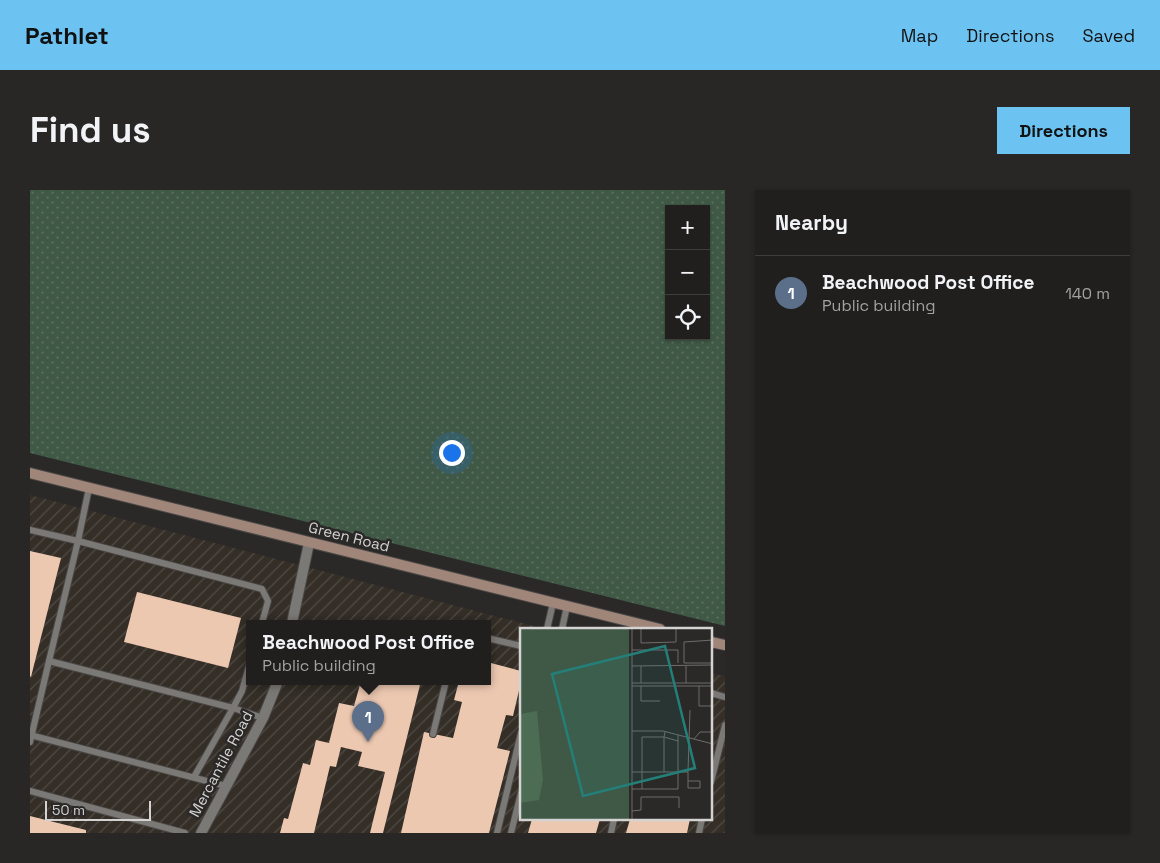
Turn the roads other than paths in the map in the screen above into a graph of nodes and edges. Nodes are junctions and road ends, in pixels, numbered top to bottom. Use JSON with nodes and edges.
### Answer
{"nodes":[{"id":1,"x":30,"y":473,"type":"edge"},
{"id":2,"x":88,"y":488,"type":"junction"},
{"id":3,"x":30,"y":530,"type":"edge"},
{"id":4,"x":78,"y":541,"type":"junction"},
{"id":5,"x":309,"y":543,"type":"junction"},
{"id":6,"x":553,"y":603,"type":"junction"},
{"id":7,"x":567,"y":606,"type":"junction"},
{"id":8,"x":263,"y":620,"type":"edge"},
{"id":9,"x":293,"y":620,"type":"edge"},
{"id":10,"x":547,"y":628,"type":"edge"},
{"id":11,"x":562,"y":628,"type":"edge"},
{"id":12,"x":656,"y":628,"type":"edge"},
{"id":13,"x":491,"y":639,"type":"edge"},
{"id":14,"x":712,"y":642,"type":"edge"},
{"id":15,"x":725,"y":645,"type":"edge"},
{"id":16,"x":520,"y":646,"type":"edge"},
{"id":17,"x":49,"y":660,"type":"junction"},
{"id":18,"x":246,"y":677,"type":"edge"},
{"id":19,"x":276,"y":685,"type":"edge"},
{"id":20,"x":445,"y":685,"type":"edge"},
{"id":21,"x":712,"y":693,"type":"edge"},
{"id":22,"x":725,"y":697,"type":"edge"},
{"id":23,"x":233,"y":708,"type":"junction"},
{"id":24,"x":263,"y":718,"type":"junction"},
{"id":25,"x":725,"y":725,"type":"edge"},
{"id":26,"x":433,"y":734,"type":"dead end"},
{"id":27,"x":31,"y":737,"type":"edge"},
{"id":28,"x":520,"y":737,"type":"edge"},
{"id":29,"x":194,"y":777,"type":"junction"},
{"id":30,"x":712,"y":778,"type":"edge"},
{"id":31,"x":226,"y":786,"type":"junction"},
{"id":32,"x":30,"y":791,"type":"edge"},
{"id":33,"x":520,"y":797,"type":"edge"},
{"id":34,"x":614,"y":820,"type":"edge"},
{"id":35,"x":702,"y":820,"type":"edge"},
{"id":36,"x":185,"y":833,"type":"edge"},
{"id":37,"x":200,"y":833,"type":"edge"},
{"id":38,"x":497,"y":833,"type":"edge"},
{"id":39,"x":511,"y":833,"type":"edge"},
{"id":40,"x":611,"y":833,"type":"edge"},
{"id":41,"x":699,"y":833,"type":"edge"}],
"edges":[{"from":1,"to":2,"type":"main road","name":"Green Road"},
{"from":2,"to":4,"type":"lane"},
{"from":2,"to":5,"type":"main road","name":"Green Road"},
{"from":3,"to":4,"type":"lane"},
{"from":4,"to":8,"type":"lane"},
{"from":4,"to":17,"type":"lane"},
{"from":5,"to":6,"type":"main road","name":"Green Road"},
{"from":5,"to":9,"type":"street"},
{"from":6,"to":7,"type":"main road","name":"Green Road"},
{"from":6,"to":10,"type":"lane"},
{"from":7,"to":11,"type":"lane"},
{"from":7,"to":12,"type":"main road","name":"Green Road"},
{"from":13,"to":16,"type":"lane"},
{"from":14,"to":15,"type":"main road"},
{"from":17,"to":23,"type":"lane"},
{"from":17,"to":27,"type":"lane"},
{"from":18,"to":23,"type":"lane"},
{"from":19,"to":24,"type":"street","name":"Mercantile Road"},
{"from":20,"to":26,"type":"lane"},
{"from":21,"to":22,"type":"lane"},
{"from":23,"to":24,"type":"lane"},
{"from":23,"to":29,"type":"lane"},
{"from":24,"to":31,"type":"street","name":"Mercantile Road"},
{"from":25,"to":30,"type":"lane"},
{"from":27,"to":29,"type":"lane"},
{"from":28,"to":38,"type":"lane"},
{"from":29,"to":31,"type":"lane"},
{"from":31,"to":37,"type":"street","name":"Mercantile Road"},
{"from":32,"to":36,"type":"lane"},
{"from":33,"to":39,"type":"lane"},
{"from":34,"to":40,"type":"lane"},
{"from":35,"to":41,"type":"lane"}]}
